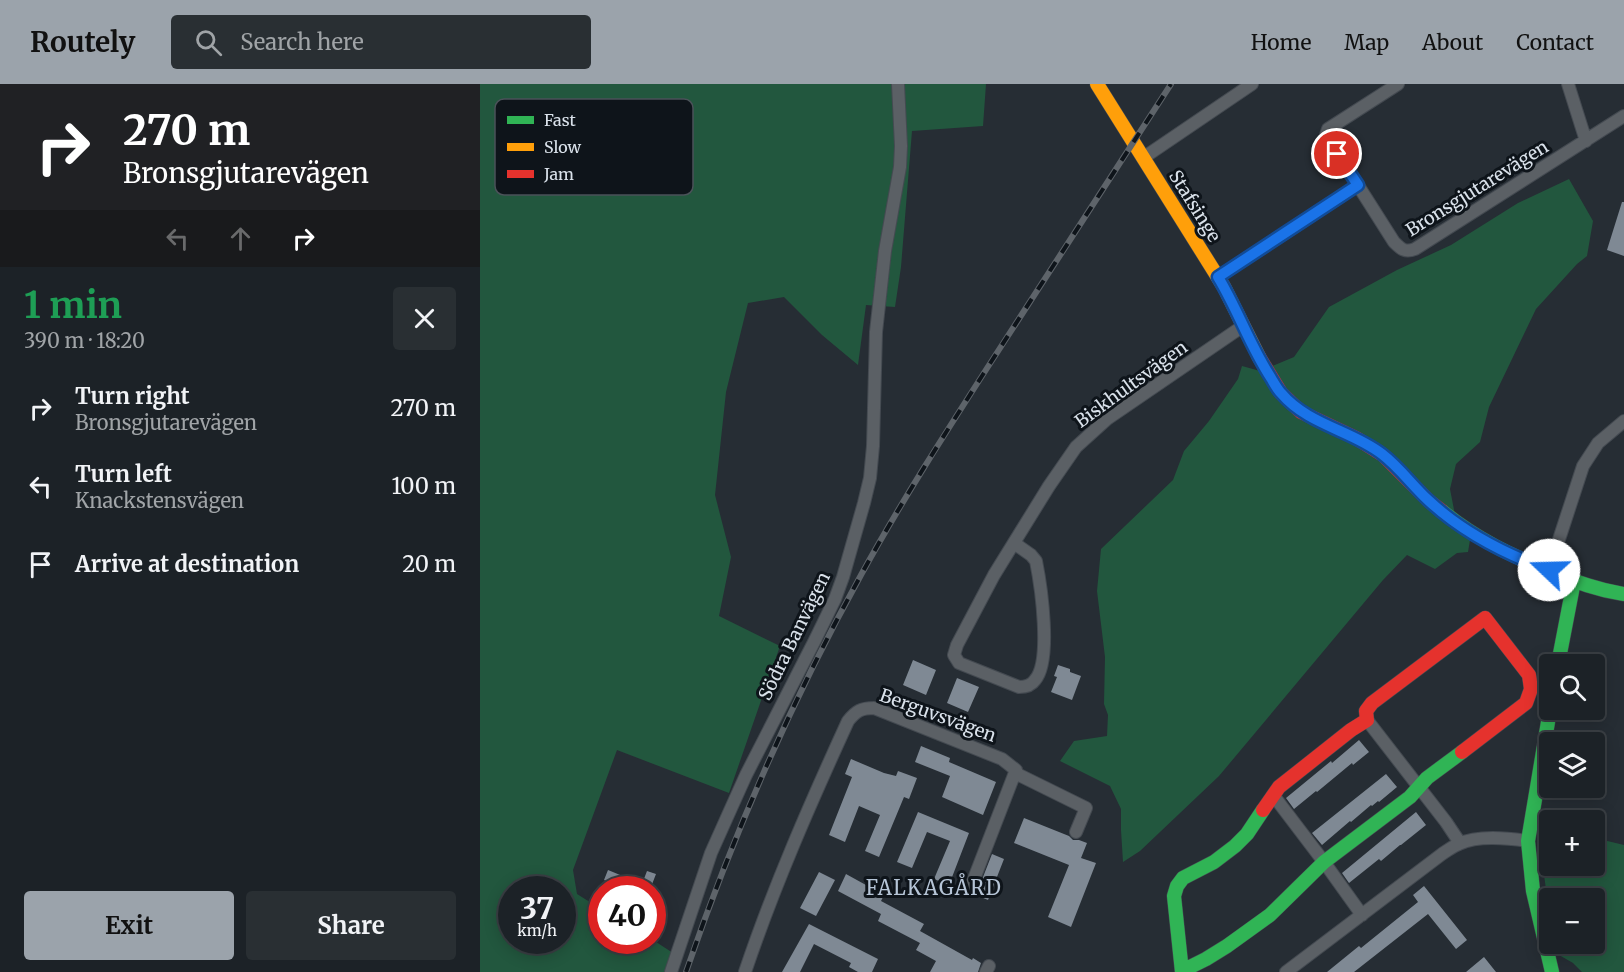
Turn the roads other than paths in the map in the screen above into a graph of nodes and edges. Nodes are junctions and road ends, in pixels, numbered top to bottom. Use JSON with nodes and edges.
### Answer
{"nodes":[{"id":1,"x":898,"y":84,"type":"edge"},
{"id":2,"x":1096,"y":84,"type":"edge"},
{"id":3,"x":1252,"y":84,"type":"edge"},
{"id":4,"x":1398,"y":84,"type":"edge"},
{"id":5,"x":1568,"y":84,"type":"edge"},
{"id":6,"x":1624,"y":116,"type":"edge"},
{"id":7,"x":1586,"y":141,"type":"junction"},
{"id":8,"x":1143,"y":158,"type":"junction"},
{"id":9,"x":1358,"y":185,"type":"junction"},
{"id":10,"x":1218,"y":277,"type":"junction"},
{"id":11,"x":1243,"y":326,"type":"junction"},
{"id":12,"x":1624,"y":421,"type":"edge"},
{"id":13,"x":1014,"y":543,"type":"junction"},
{"id":14,"x":1549,"y":570,"type":"junction"},
{"id":15,"x":1574,"y":580,"type":"junction"},
{"id":16,"x":1624,"y":594,"type":"edge"},
{"id":17,"x":1560,"y":654,"type":"edge"},
{"id":18,"x":1367,"y":720,"type":"junction"},
{"id":19,"x":1548,"y":720,"type":"edge"},
{"id":20,"x":1014,"y":773,"type":"junction"},
{"id":21,"x":1419,"y":787,"type":"junction"},
{"id":22,"x":1272,"y":795,"type":"junction"},
{"id":23,"x":1076,"y":832,"type":"dead end"},
{"id":24,"x":1528,"y":841,"type":"junction"},
{"id":25,"x":1460,"y":843,"type":"junction"},
{"id":26,"x":1324,"y":862,"type":"junction"},
{"id":27,"x":970,"y":889,"type":"dead end"},
{"id":28,"x":1362,"y":915,"type":"junction"},
{"id":29,"x":670,"y":972,"type":"edge"},
{"id":30,"x":745,"y":972,"type":"edge"},
{"id":31,"x":1182,"y":972,"type":"edge"},
{"id":32,"x":1286,"y":972,"type":"edge"},
{"id":33,"x":1552,"y":972,"type":"edge"}],
"edges":[{"from":1,"to":29,"type":"street","name":"Södra Banvägen"},
{"from":2,"to":8,"type":"street","name":"Stafsinge"},
{"from":3,"to":8,"type":"street"},
{"from":4,"to":9,"type":"street"},
{"from":5,"to":7,"type":"street"},
{"from":6,"to":7,"type":"street","name":"Bronsgjutarevägen"},
{"from":7,"to":9,"type":"street","name":"Bronsgjutarevägen"},
{"from":8,"to":10,"type":"street","name":"Stafsinge"},
{"from":9,"to":10,"type":"street"},
{"from":10,"to":11,"type":"street","name":"Stafsinge"},
{"from":11,"to":13,"type":"street","name":"Biskhultsvägen"},
{"from":11,"to":14,"type":"street","name":"Stafsinge"},
{"from":12,"to":14,"type":"street"},
{"from":13,"to":13,"type":"street","name":"Biskhultsvägen"},
{"from":14,"to":15,"type":"street","name":"Stafsinge"},
{"from":15,"to":16,"type":"street","name":"Stafsinge"},
{"from":15,"to":17,"type":"street"},
{"from":18,"to":21,"type":"street"},
{"from":18,"to":21,"type":"street"},
{"from":18,"to":22,"type":"street"},
{"from":19,"to":24,"type":"street"},
{"from":20,"to":23,"type":"street"},
{"from":20,"to":27,"type":"street"},
{"from":20,"to":30,"type":"street","name":"Berguvsvägen"},
{"from":21,"to":25,"type":"street"},
{"from":21,"to":26,"type":"street"},
{"from":22,"to":26,"type":"street"},
{"from":22,"to":31,"type":"street"},
{"from":24,"to":25,"type":"street"},
{"from":24,"to":33,"type":"street"},
{"from":25,"to":28,"type":"street"},
{"from":26,"to":28,"type":"street"},
{"from":26,"to":31,"type":"street"},
{"from":28,"to":32,"type":"street"}]}
